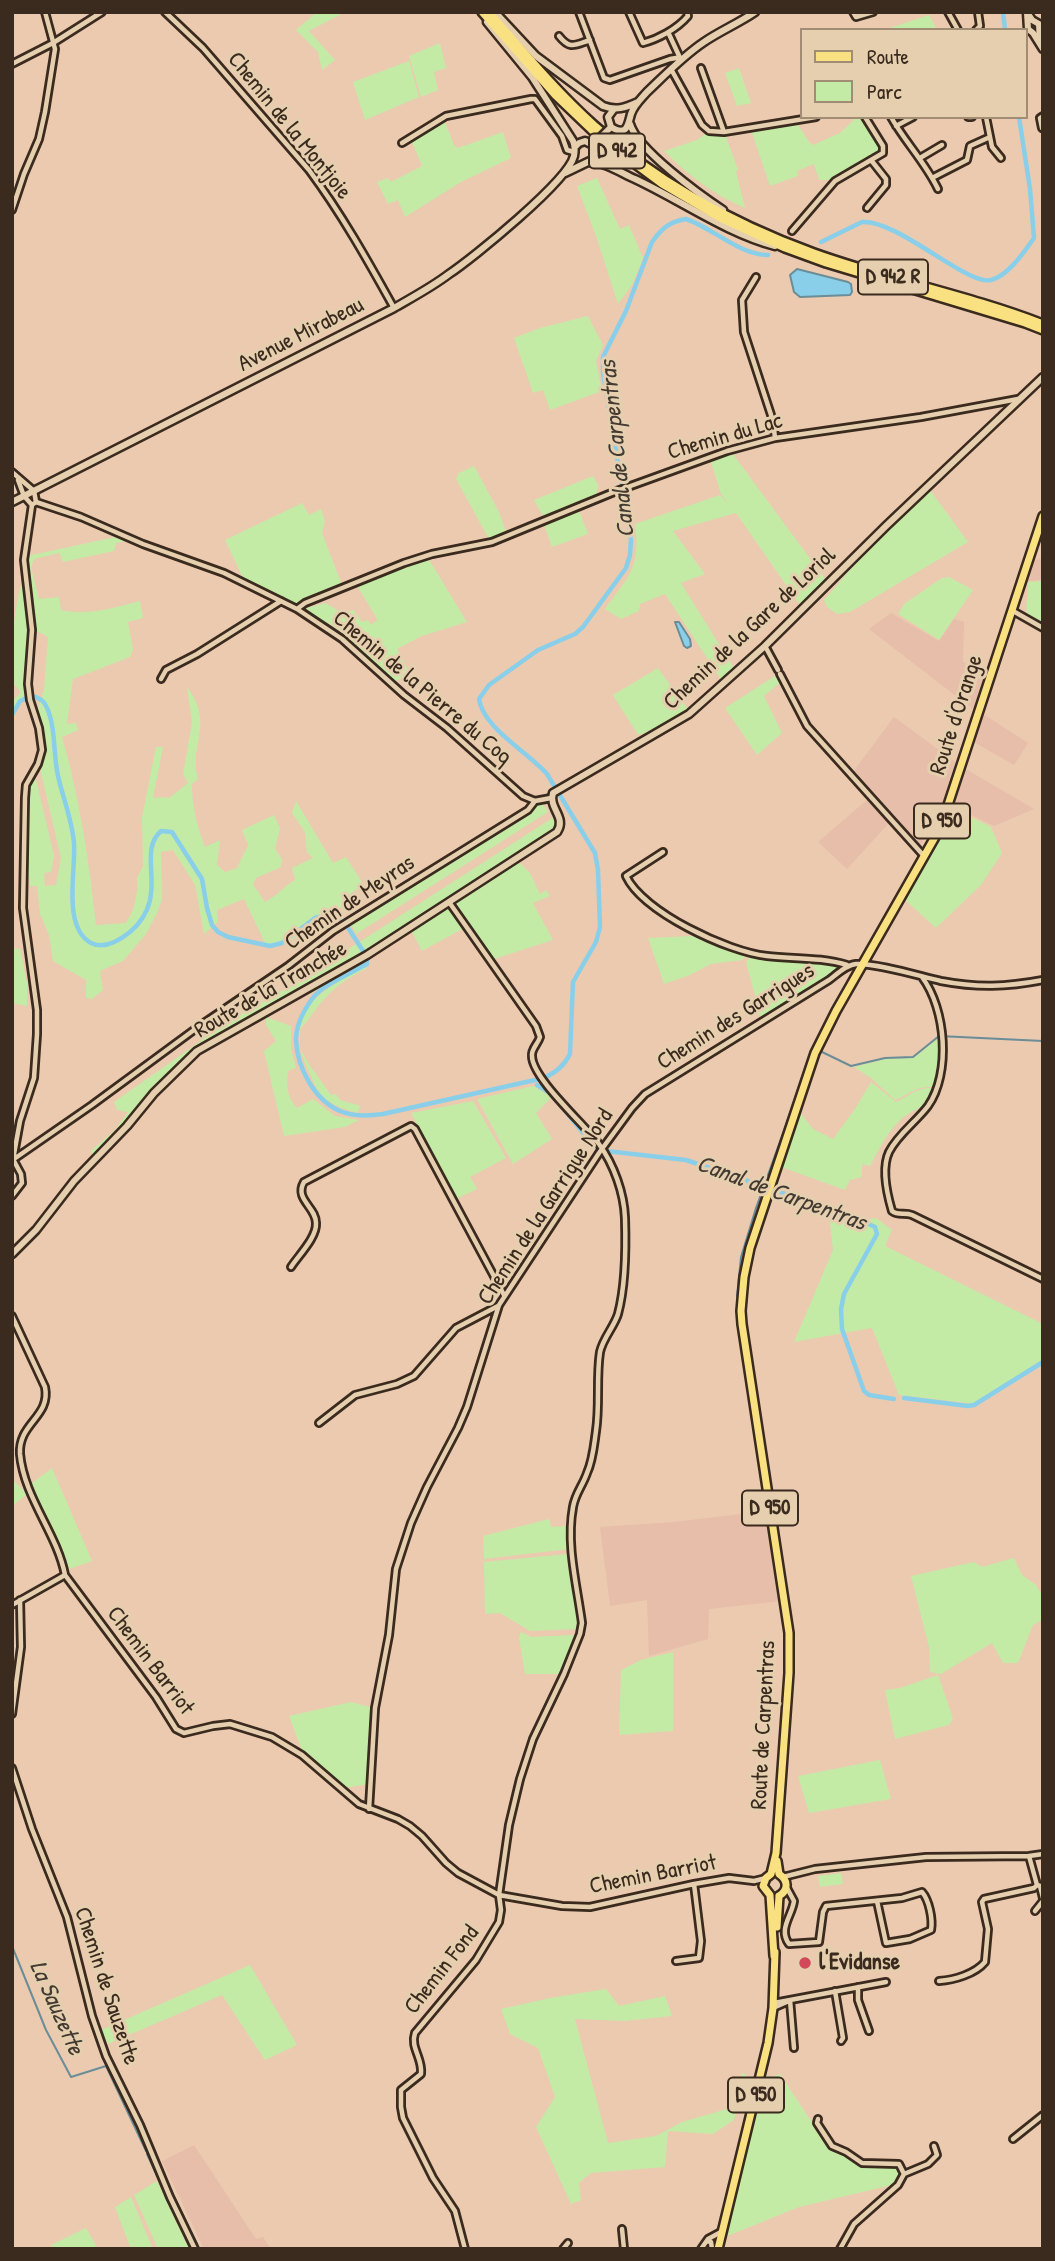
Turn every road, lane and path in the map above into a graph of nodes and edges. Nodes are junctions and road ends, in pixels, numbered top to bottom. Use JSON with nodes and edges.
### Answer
{"nodes":[{"id":1,"x":45,"y":12,"type":"edge"},
{"id":2,"x":102,"y":12,"type":"edge"},
{"id":3,"x":164,"y":12,"type":"edge"},
{"id":4,"x":481,"y":12,"type":"edge"},
{"id":5,"x":489,"y":12,"type":"edge"},
{"id":6,"x":495,"y":12,"type":"edge"},
{"id":7,"x":579,"y":12,"type":"edge"},
{"id":8,"x":629,"y":12,"type":"edge"},
{"id":9,"x":687,"y":12,"type":"edge"},
{"id":10,"x":755,"y":12,"type":"edge"},
{"id":11,"x":853,"y":12,"type":"edge"},
{"id":12,"x":873,"y":12,"type":"edge"},
{"id":13,"x":948,"y":12,"type":"edge"},
{"id":14,"x":1027,"y":13,"type":"edge"},
{"id":15,"x":1033,"y":26,"type":"edge"},
{"id":16,"x":957,"y":28,"type":"edge"},
{"id":17,"x":668,"y":32,"type":"junction"},
{"id":18,"x":559,"y":36,"type":"dead end"},
{"id":19,"x":590,"y":40,"type":"junction"},
{"id":20,"x":53,"y":43,"type":"junction"},
{"id":21,"x":1042,"y":46,"type":"edge"},
{"id":22,"x":681,"y":60,"type":"junction"},
{"id":23,"x":12,"y":64,"type":"edge"},
{"id":24,"x":702,"y":68,"type":"dead end"},
{"id":25,"x":671,"y":69,"type":"junction"},
{"id":26,"x":638,"y":102,"type":"junction"},
{"id":27,"x":624,"y":108,"type":"junction"},
{"id":28,"x":614,"y":109,"type":"junction"},
{"id":29,"x":631,"y":116,"type":"junction"},
{"id":30,"x":1043,"y":116,"type":"edge"},
{"id":31,"x":804,"y":119,"type":"edge"},
{"id":32,"x":866,"y":119,"type":"edge"},
{"id":33,"x":892,"y":119,"type":"edge"},
{"id":34,"x":909,"y":119,"type":"edge"},
{"id":35,"x":986,"y":119,"type":"edge"},
{"id":36,"x":630,"y":124,"type":"junction"},
{"id":37,"x":896,"y":126,"type":"junction"},
{"id":38,"x":610,"y":128,"type":"junction"},
{"id":39,"x":1042,"y":128,"type":"edge"},
{"id":40,"x":724,"y":132,"type":"junction"},
{"id":41,"x":990,"y":137,"type":"junction"},
{"id":42,"x":402,"y":143,"type":"dead end"},
{"id":43,"x":595,"y":143,"type":"junction"},
{"id":44,"x":942,"y":145,"type":"dead end"},
{"id":45,"x":575,"y":152,"type":"junction"},
{"id":46,"x":920,"y":158,"type":"junction"},
{"id":47,"x":1001,"y":158,"type":"dead end"},
{"id":48,"x":871,"y":160,"type":"junction"},
{"id":49,"x":586,"y":162,"type":"junction"},
{"id":50,"x":564,"y":174,"type":"junction"},
{"id":51,"x":932,"y":177,"type":"junction"},
{"id":52,"x":886,"y":185,"type":"junction"},
{"id":53,"x":892,"y":187,"type":"dead end"},
{"id":54,"x":938,"y":189,"type":"dead end"},
{"id":55,"x":867,"y":208,"type":"dead end"},
{"id":56,"x":12,"y":210,"type":"edge"},
{"id":57,"x":746,"y":224,"type":"junction"},
{"id":58,"x":792,"y":231,"type":"dead end"},
{"id":59,"x":785,"y":248,"type":"junction"},
{"id":60,"x":756,"y":277,"type":"dead end"},
{"id":61,"x":394,"y":308,"type":"junction"},
{"id":62,"x":1043,"y":324,"type":"edge"},
{"id":63,"x":1043,"y":330,"type":"edge"},
{"id":64,"x":1043,"y":377,"type":"edge"},
{"id":65,"x":1018,"y":399,"type":"junction"},
{"id":66,"x":775,"y":438,"type":"junction"},
{"id":67,"x":12,"y":472,"type":"edge"},
{"id":68,"x":18,"y":479,"type":"junction"},
{"id":69,"x":33,"y":492,"type":"junction"},
{"id":70,"x":24,"y":496,"type":"junction"},
{"id":71,"x":12,"y":502,"type":"edge"},
{"id":72,"x":34,"y":503,"type":"junction"},
{"id":73,"x":1043,"y":516,"type":"edge"},
{"id":74,"x":282,"y":601,"type":"junction"},
{"id":75,"x":297,"y":609,"type":"junction"},
{"id":76,"x":1012,"y":610,"type":"junction"},
{"id":77,"x":1043,"y":628,"type":"edge"},
{"id":78,"x":765,"y":646,"type":"junction"},
{"id":79,"x":161,"y":679,"type":"dead end"},
{"id":80,"x":555,"y":792,"type":"junction"},
{"id":81,"x":535,"y":801,"type":"junction"},
{"id":82,"x":663,"y":852,"type":"dead end"},
{"id":83,"x":924,"y":856,"type":"junction"},
{"id":84,"x":450,"y":902,"type":"junction"},
{"id":85,"x":863,"y":964,"type":"junction"},
{"id":86,"x":847,"y":965,"type":"junction"},
{"id":87,"x":922,"y":976,"type":"junction"},
{"id":88,"x":1043,"y":980,"type":"edge"},
{"id":89,"x":797,"y":1106,"type":"joint"},
{"id":90,"x":632,"y":1108,"type":"joint"},
{"id":91,"x":602,"y":1149,"type":"junction"},
{"id":92,"x":14,"y":1159,"type":"junction"},
{"id":93,"x":12,"y":1196,"type":"edge"},
{"id":94,"x":12,"y":1254,"type":"edge"},
{"id":95,"x":291,"y":1267,"type":"dead end"},
{"id":96,"x":1043,"y":1279,"type":"edge"},
{"id":97,"x":504,"y":1296,"type":"junction"},
{"id":98,"x":499,"y":1305,"type":"junction"},
{"id":99,"x":12,"y":1316,"type":"edge"},
{"id":100,"x":319,"y":1423,"type":"dead end"},
{"id":101,"x":65,"y":1575,"type":"junction"},
{"id":102,"x":20,"y":1600,"type":"junction"},
{"id":103,"x":12,"y":1605,"type":"edge"},
{"id":104,"x":12,"y":1714,"type":"edge"},
{"id":105,"x":12,"y":1768,"type":"edge"},
{"id":106,"x":369,"y":1808,"type":"junction"},
{"id":107,"x":1043,"y":1854,"type":"edge"},
{"id":108,"x":1029,"y":1856,"type":"junction"},
{"id":109,"x":754,"y":1881,"type":"junction"},
{"id":110,"x":779,"y":1883,"type":"junction"},
{"id":111,"x":694,"y":1884,"type":"junction"},
{"id":112,"x":1037,"y":1885,"type":"junction"},
{"id":113,"x":764,"y":1888,"type":"junction"},
{"id":114,"x":499,"y":1895,"type":"junction"},
{"id":115,"x":769,"y":1895,"type":"junction"},
{"id":116,"x":1043,"y":1900,"type":"edge"},
{"id":117,"x":877,"y":1901,"type":"junction"},
{"id":118,"x":1035,"y":1911,"type":"dead end"},
{"id":119,"x":774,"y":1956,"type":"junction"},
{"id":120,"x":676,"y":1961,"type":"dead end"},
{"id":121,"x":939,"y":1981,"type":"dead end"},
{"id":122,"x":886,"y":1982,"type":"dead end"},
{"id":123,"x":858,"y":1987,"type":"junction"},
{"id":124,"x":774,"y":1991,"type":"junction"},
{"id":125,"x":835,"y":1991,"type":"junction"},
{"id":126,"x":790,"y":2000,"type":"junction"},
{"id":127,"x":783,"y":2001,"type":"junction"},
{"id":128,"x":773,"y":2006,"type":"junction"},
{"id":129,"x":869,"y":2031,"type":"dead end"},
{"id":130,"x":841,"y":2041,"type":"dead end"},
{"id":131,"x":794,"y":2048,"type":"dead end"},
{"id":132,"x":1043,"y":2115,"type":"edge"},
{"id":133,"x":818,"y":2119,"type":"dead end"},
{"id":134,"x":1013,"y":2139,"type":"dead end"},
{"id":135,"x":933,"y":2146,"type":"dead end"},
{"id":136,"x":904,"y":2174,"type":"junction"},
{"id":137,"x":622,"y":2229,"type":"dead end"},
{"id":138,"x":722,"y":2231,"type":"junction"},
{"id":139,"x":706,"y":2241,"type":"junction"},
{"id":140,"x":568,"y":2243,"type":"dead end"},
{"id":141,"x":195,"y":2249,"type":"edge"},
{"id":142,"x":465,"y":2249,"type":"edge"},
{"id":143,"x":563,"y":2249,"type":"edge"},
{"id":144,"x":624,"y":2249,"type":"edge"},
{"id":145,"x":701,"y":2249,"type":"edge"},
{"id":146,"x":712,"y":2249,"type":"edge"},
{"id":147,"x":718,"y":2249,"type":"edge"},
{"id":148,"x":841,"y":2249,"type":"edge"}],
"edges":[{"from":1,"to":20,"type":"street"},
{"from":2,"to":20,"type":"street"},
{"from":3,"to":61,"type":"street","name":"Chemin de la Montjoie"},
{"from":4,"to":45,"type":"main road"},
{"from":4,"to":59,"type":"main road","number":"D 942"},
{"from":5,"to":57,"type":"main road","number":"D 942 R"},
{"from":6,"to":28,"type":"main road"},
{"from":7,"to":19,"type":"street"},
{"from":8,"to":17,"type":"street"},
{"from":9,"to":17,"type":"street"},
{"from":10,"to":22,"type":"main road"},
{"from":11,"to":12,"type":"street"},
{"from":13,"to":16,"type":"street"},
{"from":14,"to":15,"type":"main road"},
{"from":15,"to":21,"type":"main road"},
{"from":17,"to":22,"type":"street"},
{"from":18,"to":19,"type":"street"},
{"from":19,"to":22,"type":"street"},
{"from":20,"to":23,"type":"street"},
{"from":20,"to":56,"type":"street"},
{"from":22,"to":25,"type":"main road"},
{"from":24,"to":40,"type":"street"},
{"from":25,"to":26,"type":"main road"},
{"from":25,"to":40,"type":"street"},
{"from":26,"to":27,"type":"main road"},
{"from":26,"to":29,"type":"main road"},
{"from":27,"to":28,"type":"main road"},
{"from":27,"to":29,"type":"main road"},
{"from":28,"to":38,"type":"main road"},
{"from":29,"to":36,"type":"main road"},
{"from":30,"to":39,"type":"street"},
{"from":31,"to":40,"type":"street"},
{"from":32,"to":48,"type":"street"},
{"from":33,"to":37,"type":"street"},
{"from":34,"to":37,"type":"street"},
{"from":35,"to":41,"type":"street"},
{"from":36,"to":38,"type":"main road"},
{"from":36,"to":57,"type":"main road"},
{"from":37,"to":46,"type":"street"},
{"from":38,"to":43,"type":"main road","bridge":true},
{"from":41,"to":47,"type":"street"},
{"from":41,"to":51,"type":"street"},
{"from":42,"to":45,"type":"street"},
{"from":43,"to":45,"type":"main road"},
{"from":43,"to":49,"type":"main road"},
{"from":44,"to":46,"type":"street"},
{"from":45,"to":49,"type":"main road"},
{"from":45,"to":50,"type":"main road"},
{"from":46,"to":51,"type":"street"},
{"from":48,"to":52,"type":"street"},
{"from":48,"to":58,"type":"street"},
{"from":49,"to":50,"type":"main road"},
{"from":49,"to":59,"type":"main road"},
{"from":50,"to":61,"type":"main road","name":"Avenue Mirabeau"},
{"from":51,"to":54,"type":"street"},
{"from":52,"to":53,"type":"street"},
{"from":52,"to":55,"type":"street"},
{"from":57,"to":62,"type":"main road","number":"D 942 R"},
{"from":59,"to":63,"type":"main road","number":"D 942"},
{"from":60,"to":66,"type":"street"},
{"from":61,"to":69,"type":"main road","name":"Avenue Mirabeau"},
{"from":64,"to":65,"type":"main road","name":"Chemin de la Gare de Loriol"},
{"from":65,"to":66,"type":"street","name":"Chemin du Lac"},
{"from":65,"to":78,"type":"main road","name":"Chemin de la Gare de Loriol"},
{"from":66,"to":75,"type":"street","name":"Chemin du Lac"},
{"from":67,"to":68,"type":"street"},
{"from":68,"to":69,"type":"street"},
{"from":68,"to":70,"type":"street"},
{"from":69,"to":70,"type":"main road","name":"Avenue Mirabeau"},
{"from":69,"to":72,"type":"street"},
{"from":70,"to":71,"type":"main road","name":"Avenue Mirabeau"},
{"from":70,"to":72,"type":"street"},
{"from":72,"to":74,"type":"street","name":"Chemin de la Pierre du Coq"},
{"from":72,"to":92,"type":"street"},
{"from":73,"to":76,"type":"main road","name":"Route d'Orange","number":"D 950"},
{"from":74,"to":75,"type":"street","name":"Chemin de la Pierre du Coq"},
{"from":74,"to":79,"type":"street"},
{"from":75,"to":81,"type":"street","name":"Chemin de la Pierre du Coq"},
{"from":76,"to":77,"type":"street"},
{"from":76,"to":83,"type":"main road","name":"Route d'Orange","number":"D 950"},
{"from":78,"to":80,"type":"main road","name":"Chemin de la Gare de Loriol"},
{"from":78,"to":83,"type":"street"},
{"from":80,"to":81,"type":"street"},
{"from":80,"to":84,"type":"main road"},
{"from":81,"to":92,"type":"street","name":"Chemin de Meyras"},
{"from":82,"to":86,"type":"street"},
{"from":83,"to":85,"type":"main road","name":"Route d'Orange","number":"D 950"},
{"from":84,"to":91,"type":"street"},
{"from":84,"to":94,"type":"main road","name":"Route de la Tranchée"},
{"from":85,"to":86,"type":"street","name":"Chemin des Garrigues"},
{"from":85,"to":87,"type":"street","name":"Chemin des Garrigues"},
{"from":85,"to":89,"type":"main road","name":"Route d'Orange","number":"D 950"},
{"from":86,"to":90,"type":"street","name":"Chemin des Garrigues"},
{"from":87,"to":88,"type":"street","name":"Chemin des Garrigues"},
{"from":87,"to":96,"type":"street"},
{"from":89,"to":110,"type":"main road","name":"Route de Carpentras","number":"D 950"},
{"from":90,"to":91,"type":"street","name":"Chemin de la Garrigue Nord"},
{"from":91,"to":97,"type":"street","name":"Chemin de la Garrigue Nord"},
{"from":91,"to":114,"type":"street"},
{"from":92,"to":93,"type":"street"},
{"from":95,"to":97,"type":"street"},
{"from":97,"to":98,"type":"street","name":"Chemin de la Garrigue Nord"},
{"from":98,"to":100,"type":"street"},
{"from":98,"to":106,"type":"street","name":"Chemin de la Garrigue Nord"},
{"from":99,"to":101,"type":"street"},
{"from":101,"to":102,"type":"street"},
{"from":101,"to":106,"type":"street","name":"Chemin Barriot"},
{"from":102,"to":103,"type":"street"},
{"from":102,"to":104,"type":"street"},
{"from":105,"to":141,"type":"street","name":"Chemin de Sauzette"},
{"from":106,"to":114,"type":"street","name":"Chemin Barriot"},
{"from":107,"to":108,"type":"street"},
{"from":108,"to":110,"type":"street"},
{"from":108,"to":112,"type":"street"},
{"from":109,"to":110,"type":"street","name":"Chemin Barriot"},
{"from":109,"to":111,"type":"street","name":"Chemin Barriot"},
{"from":109,"to":113,"type":"street"},
{"from":110,"to":113,"type":"main road","number":"D 950"},
{"from":110,"to":115,"type":"main road"},
{"from":110,"to":117,"type":"street"},
{"from":110,"to":119,"type":"main road","number":"D 950"},
{"from":111,"to":114,"type":"street","name":"Chemin Barriot"},
{"from":111,"to":120,"type":"street"},
{"from":112,"to":116,"type":"street"},
{"from":112,"to":121,"type":"street"},
{"from":113,"to":115,"type":"main road"},
{"from":114,"to":142,"type":"street","name":"Chemin Fond"},
{"from":115,"to":119,"type":"main road","number":"D 950"},
{"from":116,"to":118,"type":"street"},
{"from":117,"to":117,"type":"street"},
{"from":119,"to":124,"type":"main road","number":"D 950"},
{"from":122,"to":123,"type":"street"},
{"from":123,"to":125,"type":"street"},
{"from":123,"to":129,"type":"street"},
{"from":124,"to":127,"type":"street"},
{"from":124,"to":128,"type":"main road","number":"D 950"},
{"from":125,"to":126,"type":"street"},
{"from":125,"to":130,"type":"street"},
{"from":126,"to":127,"type":"street"},
{"from":126,"to":128,"type":"street"},
{"from":126,"to":131,"type":"street"},
{"from":127,"to":128,"type":"street"},
{"from":128,"to":138,"type":"main road","number":"D 950"},
{"from":132,"to":134,"type":"street"},
{"from":133,"to":136,"type":"street"},
{"from":135,"to":136,"type":"street"},
{"from":136,"to":148,"type":"street"},
{"from":137,"to":144,"type":"street"},
{"from":138,"to":139,"type":"street"},
{"from":138,"to":147,"type":"main road","number":"D 950"},
{"from":139,"to":145,"type":"street"},
{"from":139,"to":146,"type":"street"},
{"from":140,"to":143,"type":"street"}]}
